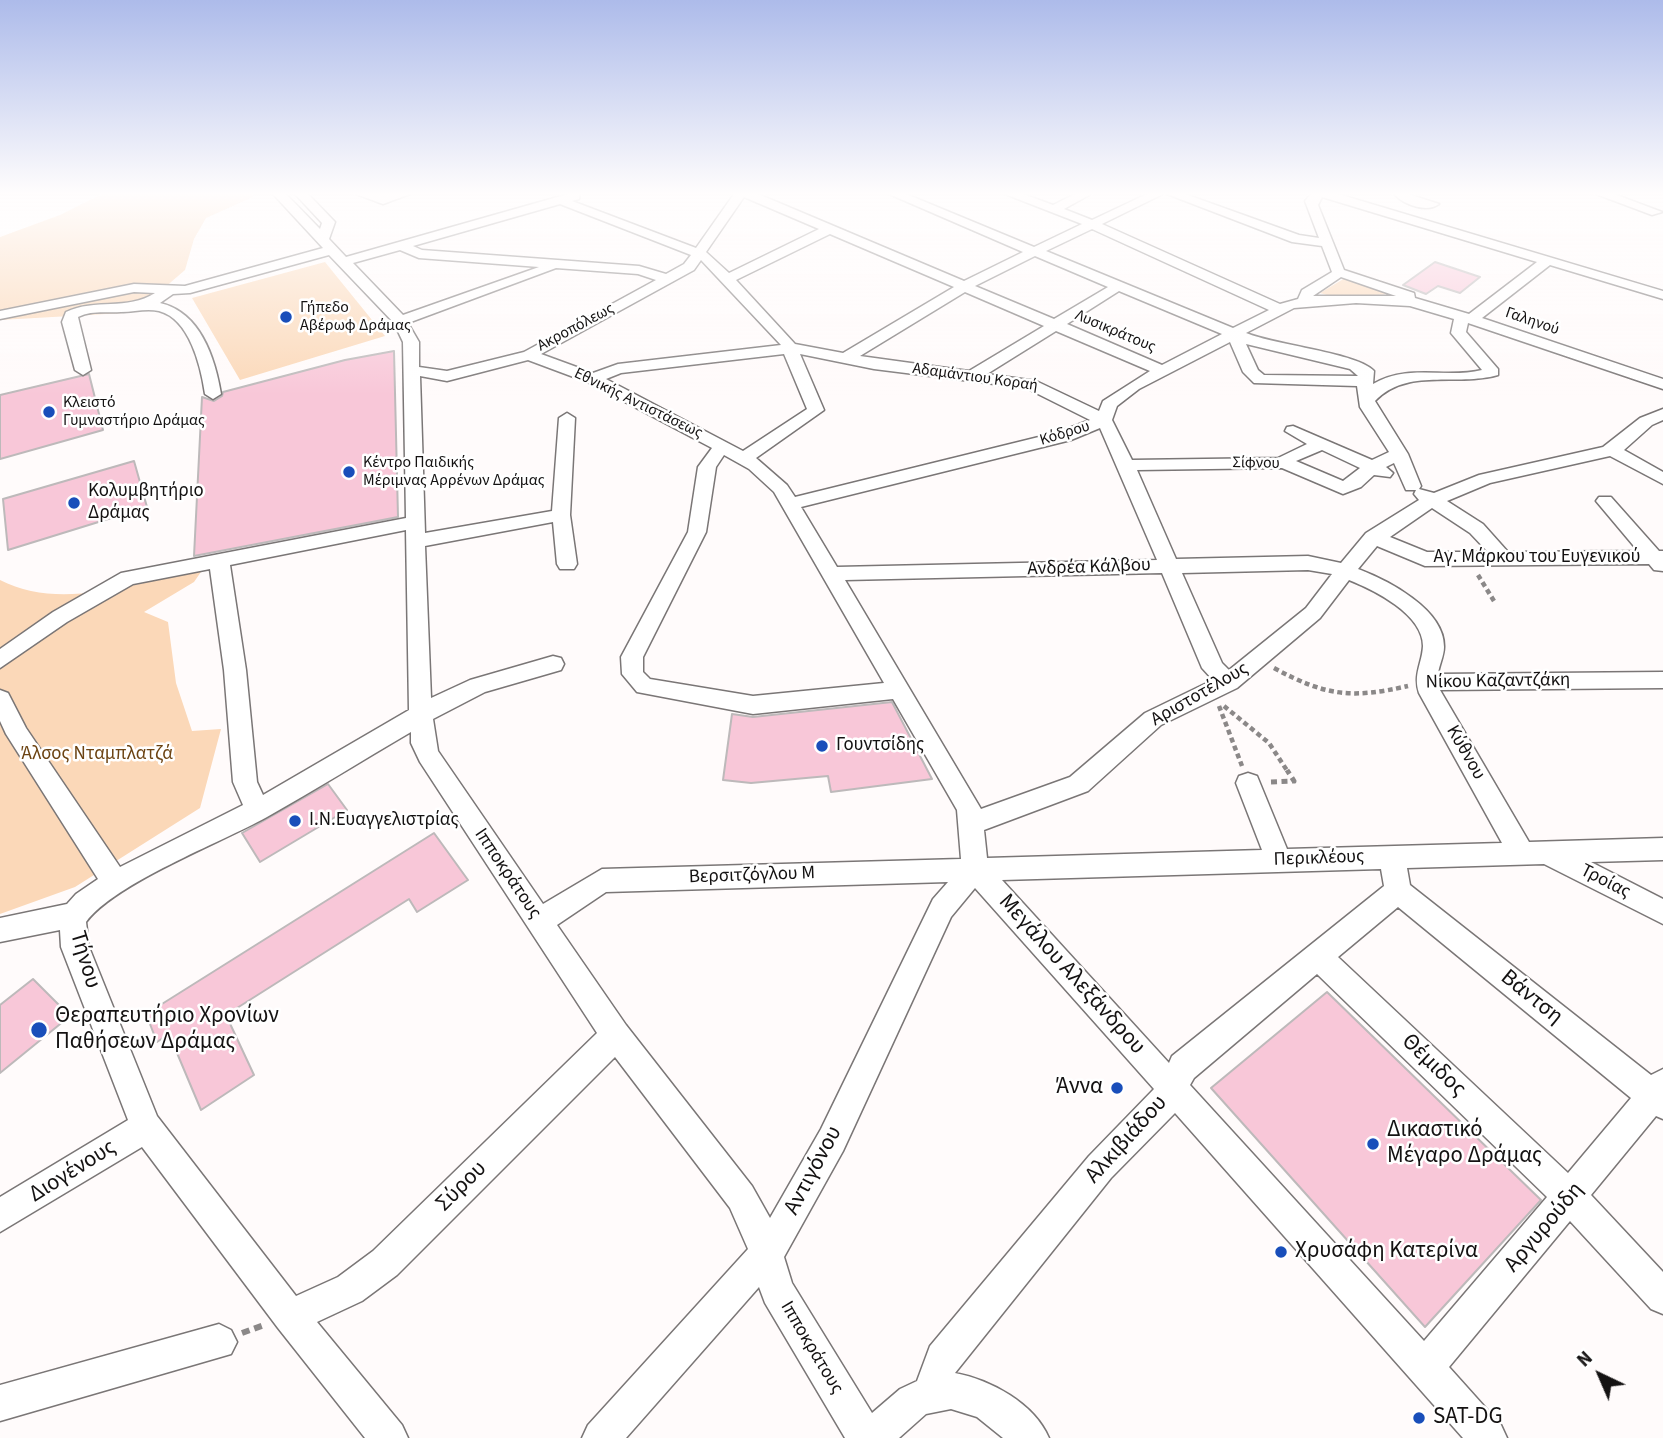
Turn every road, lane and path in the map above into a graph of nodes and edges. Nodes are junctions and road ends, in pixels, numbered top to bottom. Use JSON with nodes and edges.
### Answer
{"nodes":[{"id":1,"x":277,"y":261,"type":"edge"},
{"id":2,"x":345,"y":261,"type":"edge"},
{"id":3,"x":509,"y":261,"type":"edge"},
{"id":4,"x":694,"y":261,"type":"edge"},
{"id":5,"x":708,"y":261,"type":"edge"},
{"id":6,"x":764,"y":261,"type":"edge"},
{"id":7,"x":906,"y":261,"type":"edge"},
{"id":8,"x":1017,"y":261,"type":"edge"},
{"id":9,"x":1062,"y":261,"type":"edge"},
{"id":10,"x":1173,"y":261,"type":"edge"},
{"id":11,"x":1334,"y":261,"type":"edge"},
{"id":12,"x":1546,"y":261,"type":"edge"},
{"id":13,"x":1552,"y":261,"type":"edge"},
{"id":14,"x":342,"y":262,"type":"joint"},
{"id":15,"x":559,"y":265,"type":"junction"},
{"id":16,"x":1339,"y":274,"type":"junction"},
{"id":17,"x":668,"y":279,"type":"junction"},
{"id":18,"x":727,"y":279,"type":"junction"},
{"id":19,"x":1120,"y":285,"type":"junction"},
{"id":20,"x":965,"y":286,"type":"junction"},
{"id":21,"x":168,"y":291,"type":"junction"},
{"id":22,"x":1663,"y":295,"type":"edge"},
{"id":23,"x":1389,"y":300,"type":"joint"},
{"id":24,"x":1306,"y":301,"type":"junction"},
{"id":25,"x":1416,"y":302,"type":"junction"},
{"id":26,"x":148,"y":305,"type":"junction"},
{"id":27,"x":1280,"y":309,"type":"junction"},
{"id":28,"x":0,"y":315,"type":"edge"},
{"id":29,"x":1467,"y":317,"type":"junction"},
{"id":30,"x":400,"y":321,"type":"junction"},
{"id":31,"x":1054,"y":324,"type":"junction"},
{"id":32,"x":1234,"y":334,"type":"junction"},
{"id":33,"x":791,"y":348,"type":"junction"},
{"id":34,"x":529,"y":355,"type":"junction"},
{"id":35,"x":848,"y":357,"type":"junction"},
{"id":36,"x":83,"y":370,"type":"dead end"},
{"id":37,"x":411,"y":370,"type":"junction"},
{"id":38,"x":1161,"y":370,"type":"junction"},
{"id":39,"x":973,"y":376,"type":"junction"},
{"id":40,"x":593,"y":379,"type":"junction"},
{"id":41,"x":1663,"y":384,"type":"edge"},
{"id":42,"x":1367,"y":389,"type":"junction"},
{"id":43,"x":213,"y":394,"type":"dead end"},
{"id":44,"x":412,"y":394,"type":"junction"},
{"id":45,"x":1663,"y":414,"type":"edge"},
{"id":46,"x":568,"y":418,"type":"dead end"},
{"id":47,"x":1104,"y":420,"type":"junction"},
{"id":48,"x":1293,"y":431,"type":"dead end"},
{"id":49,"x":1322,"y":444,"type":"junction"},
{"id":50,"x":723,"y":447,"type":"junction"},
{"id":51,"x":1612,"y":450,"type":"junction"},
{"id":52,"x":1399,"y":454,"type":"junction"},
{"id":53,"x":744,"y":458,"type":"junction"},
{"id":54,"x":1285,"y":463,"type":"junction"},
{"id":55,"x":1128,"y":465,"type":"junction"},
{"id":56,"x":1372,"y":467,"type":"junction"},
{"id":57,"x":1663,"y":479,"type":"edge"},
{"id":58,"x":1412,"y":486,"type":"junction"},
{"id":59,"x":1432,"y":500,"type":"junction"},
{"id":60,"x":1605,"y":501,"type":"dead end"},
{"id":61,"x":791,"y":504,"type":"junction"},
{"id":62,"x":561,"y":515,"type":"junction"},
{"id":63,"x":417,"y":532,"type":"junction"},
{"id":64,"x":1373,"y":537,"type":"junction"},
{"id":65,"x":1468,"y":559,"type":"junction"},
{"id":66,"x":1503,"y":559,"type":"junction"},
{"id":67,"x":219,"y":560,"type":"junction"},
{"id":68,"x":1660,"y":561,"type":"edge"},
{"id":69,"x":567,"y":564,"type":"dead end"},
{"id":70,"x":1169,"y":565,"type":"junction"},
{"id":71,"x":1343,"y":570,"type":"junction"},
{"id":72,"x":833,"y":574,"type":"junction"},
{"id":73,"x":1494,"y":601,"type":"dead end"},
{"id":74,"x":0,"y":660,"type":"edge"},
{"id":75,"x":1260,"y":660,"type":"junction"},
{"id":76,"x":553,"y":664,"type":"dead end"},
{"id":77,"x":1663,"y":680,"type":"edge"},
{"id":78,"x":1229,"y":682,"type":"junction"},
{"id":79,"x":1426,"y":682,"type":"junction"},
{"id":80,"x":898,"y":690,"type":"junction"},
{"id":81,"x":0,"y":699,"type":"edge"},
{"id":82,"x":420,"y":716,"type":"junction"},
{"id":83,"x":1248,"y":783,"type":"junction"},
{"id":84,"x":257,"y":810,"type":"junction"},
{"id":85,"x":972,"y":823,"type":"junction"},
{"id":86,"x":1663,"y":849,"type":"edge"},
{"id":87,"x":1535,"y":853,"type":"junction"},
{"id":88,"x":1392,"y":857,"type":"junction"},
{"id":89,"x":1279,"y":860,"type":"junction"},
{"id":90,"x":975,"y":869,"type":"junction"},
{"id":91,"x":114,"y":882,"type":"junction"},
{"id":92,"x":1398,"y":891,"type":"junction"},
{"id":93,"x":1663,"y":912,"type":"edge"},
{"id":94,"x":75,"y":915,"type":"junction"},
{"id":95,"x":540,"y":921,"type":"junction"},
{"id":96,"x":0,"y":930,"type":"edge"},
{"id":97,"x":1319,"y":957,"type":"junction"},
{"id":98,"x":616,"y":1035,"type":"junction"},
{"id":99,"x":1173,"y":1088,"type":"junction"},
{"id":100,"x":1660,"y":1095,"type":"edge"},
{"id":101,"x":146,"y":1127,"type":"junction"},
{"id":102,"x":1571,"y":1198,"type":"junction"},
{"id":103,"x":0,"y":1216,"type":"edge"},
{"id":104,"x":766,"y":1254,"type":"junction"},
{"id":105,"x":1663,"y":1297,"type":"edge"},
{"id":106,"x":290,"y":1316,"type":"junction"},
{"id":107,"x":219,"y":1342,"type":"joint"},
{"id":108,"x":1424,"y":1369,"type":"junction"},
{"id":109,"x":934,"y":1392,"type":"junction"},
{"id":110,"x":0,"y":1403,"type":"edge"},
{"id":111,"x":389,"y":1438,"type":"edge"},
{"id":112,"x":601,"y":1438,"type":"edge"},
{"id":113,"x":866,"y":1438,"type":"edge"},
{"id":114,"x":874,"y":1438,"type":"edge"},
{"id":115,"x":1030,"y":1438,"type":"edge"},
{"id":116,"x":1488,"y":1438,"type":"edge"}],
"edges":[{"from":1,"to":21,"type":"street"},
{"from":2,"to":14,"type":"street"},
{"from":3,"to":15,"type":"street"},
{"from":4,"to":17,"type":"street","name":"Ακροπόλεως"},
{"from":5,"to":18,"type":"street"},
{"from":6,"to":18,"type":"street"},
{"from":7,"to":20,"type":"street","name":"Λυσικράτους"},
{"from":8,"to":20,"type":"street"},
{"from":9,"to":19,"type":"street"},
{"from":10,"to":27,"type":"street"},
{"from":11,"to":16,"type":"street"},
{"from":12,"to":29,"type":"street"},
{"from":13,"to":22,"type":"street"},
{"from":14,"to":30,"type":"street","name":"Ιπποκράτους"},
{"from":15,"to":17,"type":"street"},
{"from":15,"to":30,"type":"street"},
{"from":16,"to":24,"type":"street","name":"Κόδρου"},
{"from":16,"to":25,"type":"street"},
{"from":17,"to":34,"type":"street","name":"Ακροπόλεως"},
{"from":18,"to":33,"type":"street"},
{"from":19,"to":31,"type":"street"},
{"from":19,"to":32,"type":"street"},
{"from":20,"to":31,"type":"street","name":"Λυσικράτους"},
{"from":20,"to":35,"type":"street"},
{"from":21,"to":26,"type":"street"},
{"from":21,"to":28,"type":"street"},
{"from":23,"to":24,"type":"street","name":"Κόδρου"},
{"from":23,"to":25,"type":"street","name":"Γαληνού"},
{"from":24,"to":27,"type":"street","name":"Κόδρου"},
{"from":25,"to":29,"type":"street","name":"Γαληνού"},
{"from":26,"to":36,"type":"street"},
{"from":26,"to":43,"type":"street"},
{"from":27,"to":32,"type":"street","name":"Κόδρου"},
{"from":29,"to":41,"type":"street","name":"Γαληνού"},
{"from":29,"to":42,"type":"street"},
{"from":30,"to":37,"type":"street","name":"Ιπποκράτους"},
{"from":31,"to":38,"type":"street","name":"Λυσικράτους"},
{"from":31,"to":39,"type":"street"},
{"from":32,"to":38,"type":"street","name":"Κόδρου"},
{"from":32,"to":42,"type":"street"},
{"from":32,"to":42,"type":"street"},
{"from":33,"to":35,"type":"street","name":"Αδαμάντιου Κοραή"},
{"from":33,"to":40,"type":"street","name":"Αδαμάντιου Κοραή"},
{"from":33,"to":53,"type":"street"},
{"from":34,"to":37,"type":"street","name":"Ακροπόλεως"},
{"from":34,"to":40,"type":"street","name":"Εθνικής Αντιστάσεως"},
{"from":34,"to":44,"type":"street"},
{"from":35,"to":39,"type":"street","name":"Αδαμάντιου Κοραή"},
{"from":37,"to":44,"type":"street","name":"Ιπποκράτους"},
{"from":38,"to":47,"type":"street","name":"Κόδρου"},
{"from":39,"to":47,"type":"street","name":"Αδαμάντιου Κοραή"},
{"from":40,"to":50,"type":"street","name":"Εθνικής Αντιστάσεως"},
{"from":42,"to":52,"type":"street"},
{"from":44,"to":63,"type":"street","name":"Ιπποκράτους"},
{"from":45,"to":51,"type":"street","name":"Αριστοτέλους"},
{"from":46,"to":62,"type":"street"},
{"from":47,"to":55,"type":"street"},
{"from":47,"to":61,"type":"street","name":"Κόδρου"},
{"from":48,"to":49,"type":"street"},
{"from":49,"to":54,"type":"street"},
{"from":49,"to":56,"type":"street"},
{"from":50,"to":53,"type":"street","name":"Εθνικής Αντιστάσεως"},
{"from":50,"to":80,"type":"street"},
{"from":51,"to":57,"type":"street"},
{"from":51,"to":59,"type":"street","name":"Αριστοτέλους"},
{"from":52,"to":56,"type":"street"},
{"from":52,"to":58,"type":"street"},
{"from":53,"to":61,"type":"street"},
{"from":54,"to":55,"type":"street","name":"Σίφνου"},
{"from":54,"to":56,"type":"street","name":"Σίφνου"},
{"from":55,"to":70,"type":"street"},
{"from":56,"to":58,"type":"street"},
{"from":58,"to":59,"type":"street"},
{"from":59,"to":64,"type":"street","name":"Αριστοτέλους"},
{"from":59,"to":66,"type":"street"},
{"from":60,"to":68,"type":"street"},
{"from":61,"to":72,"type":"street"},
{"from":62,"to":63,"type":"street"},
{"from":62,"to":69,"type":"street"},
{"from":63,"to":67,"type":"street"},
{"from":63,"to":82,"type":"street","name":"Ιπποκράτους"},
{"from":64,"to":65,"type":"street","name":"Αγ. Μάρκου του Ευγενικού"},
{"from":64,"to":71,"type":"street","name":"Αριστοτέλους"},
{"from":65,"to":66,"type":"street","name":"Αγ. Μάρκου του Ευγενικού"},
{"from":65,"to":73,"type":"path"},
{"from":66,"to":68,"type":"street","name":"Αγ. Μάρκου του Ευγενικού"},
{"from":67,"to":74,"type":"street"},
{"from":67,"to":84,"type":"street"},
{"from":70,"to":71,"type":"street","name":"Ανδρέα Κάλβου"},
{"from":70,"to":72,"type":"street","name":"Ανδρέα Κάλβου"},
{"from":70,"to":78,"type":"street"},
{"from":71,"to":75,"type":"street","name":"Αριστοτέλους"},
{"from":71,"to":79,"type":"street"},
{"from":72,"to":80,"type":"street"},
{"from":75,"to":78,"type":"street","name":"Αριστοτέλους"},
{"from":75,"to":79,"type":"path","name":"Νίκου Καζαντζάκη"},
{"from":76,"to":82,"type":"street","name":"Τήνου"},
{"from":77,"to":79,"type":"street","name":"Νίκου Καζαντζάκη"},
{"from":78,"to":85,"type":"street","name":"Αριστοτέλους"},
{"from":79,"to":87,"type":"street","name":"Κύθνου"},
{"from":80,"to":85,"type":"street"},
{"from":81,"to":91,"type":"street"},
{"from":82,"to":84,"type":"street","name":"Τήνου"},
{"from":82,"to":95,"type":"street","name":"Ιπποκράτους"},
{"from":83,"to":83,"type":"path"},
{"from":83,"to":89,"type":"street"},
{"from":84,"to":91,"type":"street","name":"Τήνου"},
{"from":85,"to":90,"type":"street"},
{"from":86,"to":87,"type":"street","name":"Περικλέους"},
{"from":87,"to":88,"type":"street","name":"Περικλέους"},
{"from":87,"to":93,"type":"street","name":"Τροίας"},
{"from":88,"to":89,"type":"street","name":"Περικλέους"},
{"from":88,"to":92,"type":"street"},
{"from":89,"to":90,"type":"street","name":"Περικλέους"},
{"from":90,"to":95,"type":"street","name":"Βερσιτζόγλου Μ"},
{"from":90,"to":99,"type":"street","name":"Μεγάλου Αλεξάνδρου"},
{"from":90,"to":104,"type":"street","name":"Αντιγόνου"},
{"from":91,"to":94,"type":"street","name":"Τήνου"},
{"from":92,"to":97,"type":"street","name":"Αλκιβιάδου"},
{"from":92,"to":100,"type":"street","name":"Βάντση"},
{"from":94,"to":96,"type":"street"},
{"from":94,"to":101,"type":"street","name":"Τήνου"},
{"from":95,"to":98,"type":"street","name":"Ιπποκράτους"},
{"from":97,"to":99,"type":"street","name":"Αλκιβιάδου"},
{"from":97,"to":102,"type":"street","name":"Θέμιδος"},
{"from":98,"to":104,"type":"street","name":"Ιπποκράτους"},
{"from":98,"to":106,"type":"street","name":"Σύρου"},
{"from":99,"to":108,"type":"street","name":"Μεγάλου Αλεξάνδρου"},
{"from":99,"to":109,"type":"street","name":"Αλκιβιάδου"},
{"from":100,"to":102,"type":"street","name":"Αργυρούδη"},
{"from":101,"to":103,"type":"street","name":"Διογένους"},
{"from":101,"to":106,"type":"street","name":"Τήνου"},
{"from":102,"to":105,"type":"street","name":"Θέμιδος"},
{"from":102,"to":108,"type":"street","name":"Αργυρούδη"},
{"from":104,"to":112,"type":"street","name":"Αντιγόνου"},
{"from":104,"to":113,"type":"street","name":"Ιπποκράτους"},
{"from":106,"to":107,"type":"path"},
{"from":106,"to":111,"type":"street","name":"Τήνου"},
{"from":107,"to":110,"type":"street"},
{"from":108,"to":116,"type":"street","name":"Μεγάλου Αλεξάνδρου"},
{"from":109,"to":114,"type":"street"},
{"from":109,"to":115,"type":"street"}]}
